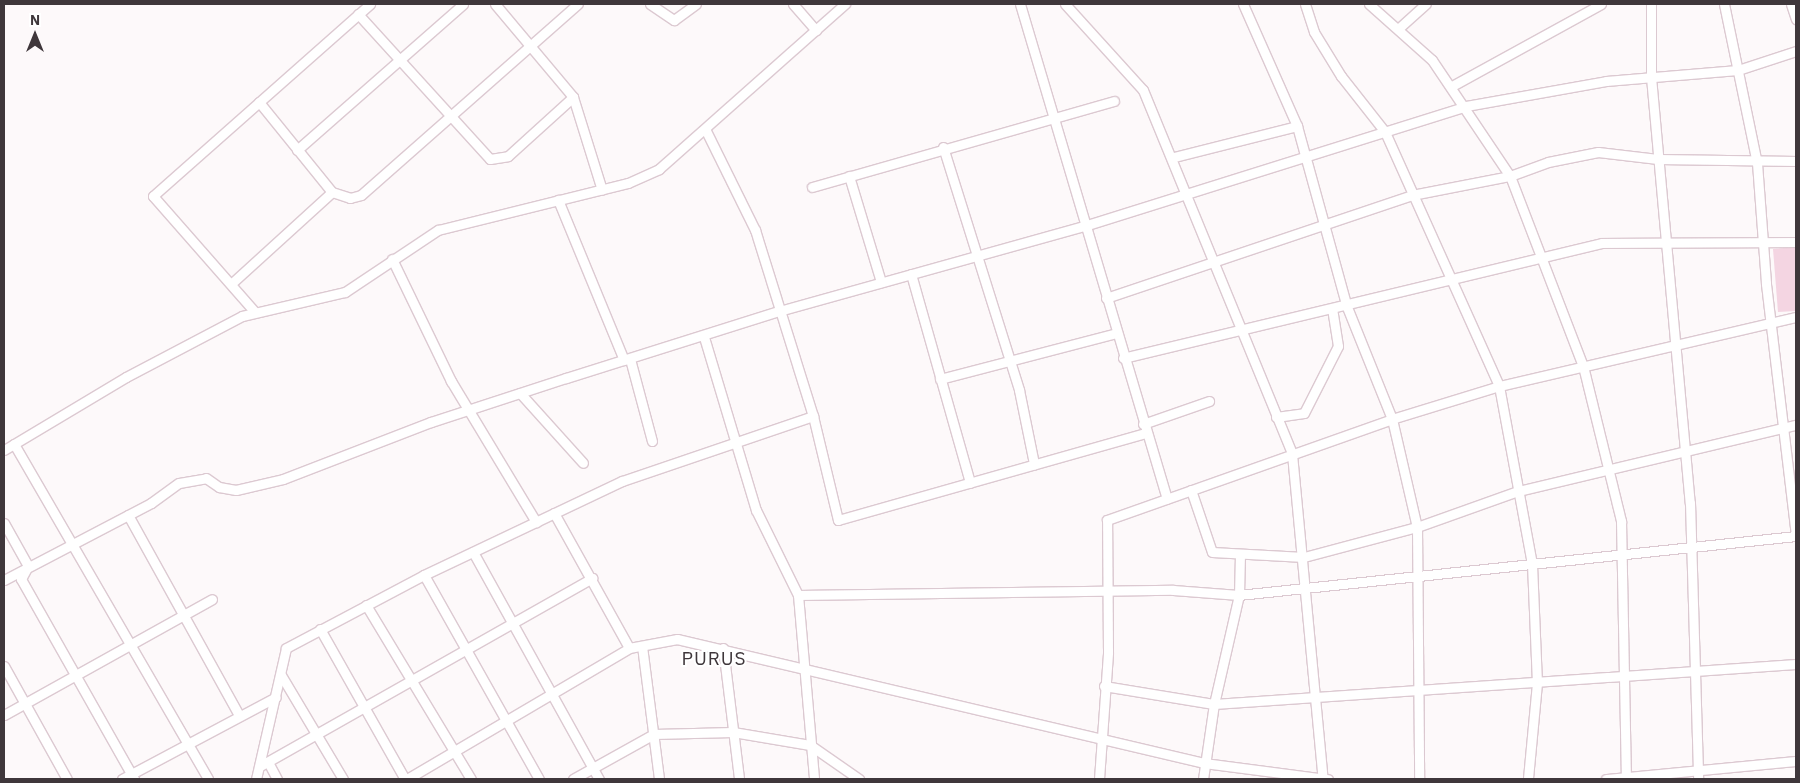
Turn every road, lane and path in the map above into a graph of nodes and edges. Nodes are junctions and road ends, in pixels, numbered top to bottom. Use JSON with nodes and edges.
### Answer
{"nodes":[{"id":1,"x":370,"y":4,"type":"edge"},
{"id":2,"x":463,"y":4,"type":"edge"},
{"id":3,"x":495,"y":4,"type":"edge"},
{"id":4,"x":578,"y":4,"type":"edge"},
{"id":5,"x":650,"y":4,"type":"edge"},
{"id":6,"x":696,"y":4,"type":"edge"},
{"id":7,"x":794,"y":4,"type":"edge"},
{"id":8,"x":845,"y":4,"type":"edge"},
{"id":9,"x":1020,"y":4,"type":"edge"},
{"id":10,"x":1065,"y":4,"type":"edge"},
{"id":11,"x":1243,"y":4,"type":"edge"},
{"id":12,"x":1305,"y":4,"type":"edge"},
{"id":13,"x":1369,"y":4,"type":"edge"},
{"id":14,"x":1426,"y":4,"type":"edge"},
{"id":15,"x":1601,"y":4,"type":"edge"},
{"id":16,"x":1651,"y":4,"type":"edge"},
{"id":17,"x":1724,"y":4,"type":"edge"},
{"id":18,"x":1791,"y":4,"type":"edge"},
{"id":19,"x":358,"y":14,"type":"junction"},
{"id":20,"x":1796,"y":19,"type":"edge"},
{"id":21,"x":1399,"y":28,"type":"junction"},
{"id":22,"x":816,"y":30,"type":"junction"},
{"id":23,"x":530,"y":45,"type":"junction"},
{"id":24,"x":1796,"y":51,"type":"edge"},
{"id":25,"x":398,"y":61,"type":"junction"},
{"id":26,"x":1738,"y":70,"type":"junction"},
{"id":27,"x":1651,"y":76,"type":"junction"},
{"id":28,"x":1452,"y":86,"type":"junction"},
{"id":29,"x":572,"y":97,"type":"junction"},
{"id":30,"x":1114,"y":101,"type":"dead end"},
{"id":31,"x":259,"y":102,"type":"junction"},
{"id":32,"x":1466,"y":106,"type":"junction"},
{"id":33,"x":1052,"y":115,"type":"junction"},
{"id":34,"x":450,"y":118,"type":"junction"},
{"id":35,"x":1297,"y":126,"type":"junction"},
{"id":36,"x":706,"y":130,"type":"junction"},
{"id":37,"x":1385,"y":132,"type":"junction"},
{"id":38,"x":943,"y":147,"type":"junction"},
{"id":39,"x":297,"y":150,"type":"junction"},
{"id":40,"x":1303,"y":156,"type":"junction"},
{"id":41,"x":1174,"y":157,"type":"junction"},
{"id":42,"x":1658,"y":159,"type":"junction"},
{"id":43,"x":1796,"y":161,"type":"edge"},
{"id":44,"x":1757,"y":163,"type":"junction"},
{"id":45,"x":849,"y":176,"type":"junction"},
{"id":46,"x":1510,"y":176,"type":"junction"},
{"id":47,"x":812,"y":187,"type":"dead end"},
{"id":48,"x":602,"y":190,"type":"junction"},
{"id":49,"x":332,"y":192,"type":"junction"},
{"id":50,"x":1188,"y":193,"type":"junction"},
{"id":51,"x":1412,"y":195,"type":"junction"},
{"id":52,"x":558,"y":200,"type":"junction"},
{"id":53,"x":1084,"y":226,"type":"junction"},
{"id":54,"x":1323,"y":228,"type":"junction"},
{"id":55,"x":1666,"y":241,"type":"junction"},
{"id":56,"x":1796,"y":242,"type":"edge"},
{"id":57,"x":1763,"y":244,"type":"junction"},
{"id":58,"x":976,"y":255,"type":"junction"},
{"id":59,"x":1544,"y":255,"type":"junction"},
{"id":60,"x":392,"y":259,"type":"junction"},
{"id":61,"x":1215,"y":264,"type":"junction"},
{"id":62,"x":910,"y":274,"type":"junction"},
{"id":63,"x":1451,"y":280,"type":"junction"},
{"id":64,"x":881,"y":282,"type":"junction"},
{"id":65,"x":232,"y":283,"type":"junction"},
{"id":66,"x":1106,"y":298,"type":"junction"},
{"id":67,"x":1348,"y":307,"type":"junction"},
{"id":68,"x":1332,"y":310,"type":"junction"},
{"id":69,"x":254,"y":311,"type":"junction"},
{"id":70,"x":779,"y":311,"type":"junction"},
{"id":71,"x":1796,"y":317,"type":"edge"},
{"id":72,"x":1772,"y":325,"type":"junction"},
{"id":73,"x":1242,"y":330,"type":"junction"},
{"id":74,"x":1116,"y":333,"type":"junction"},
{"id":75,"x":704,"y":337,"type":"junction"},
{"id":76,"x":1675,"y":349,"type":"junction"},
{"id":77,"x":1124,"y":358,"type":"junction"},
{"id":78,"x":627,"y":360,"type":"junction"},
{"id":79,"x":1007,"y":360,"type":"junction"},
{"id":80,"x":1583,"y":366,"type":"junction"},
{"id":81,"x":940,"y":379,"type":"junction"},
{"id":82,"x":1499,"y":386,"type":"junction"},
{"id":83,"x":520,"y":393,"type":"junction"},
{"id":84,"x":1209,"y":401,"type":"dead end"},
{"id":85,"x":468,"y":410,"type":"junction"},
{"id":86,"x":813,"y":416,"type":"junction"},
{"id":87,"x":1276,"y":417,"type":"junction"},
{"id":88,"x":1392,"y":419,"type":"junction"},
{"id":89,"x":1796,"y":425,"type":"edge"},
{"id":90,"x":1144,"y":428,"type":"junction"},
{"id":91,"x":1783,"y":428,"type":"junction"},
{"id":92,"x":652,"y":441,"type":"dead end"},
{"id":93,"x":736,"y":442,"type":"junction"},
{"id":94,"x":14,"y":444,"type":"junction"},
{"id":95,"x":1684,"y":449,"type":"junction"},
{"id":96,"x":4,"y":450,"type":"edge"},
{"id":97,"x":1292,"y":454,"type":"junction"},
{"id":98,"x":583,"y":463,"type":"dead end"},
{"id":99,"x":1034,"y":464,"type":"junction"},
{"id":100,"x":1609,"y":466,"type":"junction"},
{"id":101,"x":970,"y":483,"type":"junction"},
{"id":102,"x":1191,"y":490,"type":"junction"},
{"id":103,"x":1518,"y":491,"type":"junction"},
{"id":104,"x":1167,"y":499,"type":"junction"},
{"id":105,"x":554,"y":514,"type":"junction"},
{"id":106,"x":128,"y":515,"type":"junction"},
{"id":107,"x":536,"y":522,"type":"junction"},
{"id":108,"x":4,"y":523,"type":"edge"},
{"id":109,"x":1417,"y":527,"type":"junction"},
{"id":110,"x":1796,"y":535,"type":"edge"},
{"id":111,"x":72,"y":543,"type":"junction"},
{"id":112,"x":1692,"y":547,"type":"junction"},
{"id":113,"x":474,"y":552,"type":"junction"},
{"id":114,"x":1240,"y":554,"type":"junction"},
{"id":115,"x":1624,"y":554,"type":"junction"},
{"id":116,"x":1304,"y":557,"type":"junction"},
{"id":117,"x":1532,"y":564,"type":"junction"},
{"id":118,"x":28,"y":566,"type":"junction"},
{"id":119,"x":1420,"y":574,"type":"junction"},
{"id":120,"x":424,"y":575,"type":"junction"},
{"id":121,"x":592,"y":578,"type":"junction"},
{"id":122,"x":4,"y":580,"type":"edge"},
{"id":123,"x":1305,"y":587,"type":"junction"},
{"id":124,"x":1108,"y":591,"type":"junction"},
{"id":125,"x":798,"y":595,"type":"junction"},
{"id":126,"x":1239,"y":595,"type":"junction"},
{"id":127,"x":212,"y":599,"type":"dead end"},
{"id":128,"x":366,"y":605,"type":"junction"},
{"id":129,"x":181,"y":616,"type":"junction"},
{"id":130,"x":513,"y":623,"type":"junction"},
{"id":131,"x":320,"y":629,"type":"junction"},
{"id":132,"x":130,"y":644,"type":"junction"},
{"id":133,"x":642,"y":646,"type":"junction"},
{"id":134,"x":629,"y":648,"type":"junction"},
{"id":135,"x":723,"y":648,"type":"junction"},
{"id":136,"x":465,"y":650,"type":"junction"},
{"id":137,"x":1796,"y":664,"type":"edge"},
{"id":138,"x":4,"y":666,"type":"edge"},
{"id":139,"x":802,"y":667,"type":"junction"},
{"id":140,"x":1693,"y":670,"type":"junction"},
{"id":141,"x":76,"y":674,"type":"junction"},
{"id":142,"x":1622,"y":674,"type":"junction"},
{"id":143,"x":281,"y":675,"type":"junction"},
{"id":144,"x":413,"y":680,"type":"junction"},
{"id":145,"x":1537,"y":683,"type":"junction"},
{"id":146,"x":1104,"y":686,"type":"junction"},
{"id":147,"x":1421,"y":691,"type":"junction"},
{"id":148,"x":553,"y":694,"type":"junction"},
{"id":149,"x":276,"y":697,"type":"junction"},
{"id":150,"x":1314,"y":698,"type":"junction"},
{"id":151,"x":24,"y":703,"type":"junction"},
{"id":152,"x":1214,"y":704,"type":"junction"},
{"id":153,"x":364,"y":708,"type":"junction"},
{"id":154,"x":4,"y":714,"type":"edge"},
{"id":155,"x":239,"y":715,"type":"junction"},
{"id":156,"x":505,"y":721,"type":"junction"},
{"id":157,"x":734,"y":732,"type":"junction"},
{"id":158,"x":316,"y":734,"type":"junction"},
{"id":159,"x":654,"y":734,"type":"junction"},
{"id":160,"x":1100,"y":736,"type":"junction"},
{"id":161,"x":188,"y":744,"type":"junction"},
{"id":162,"x":810,"y":745,"type":"junction"},
{"id":163,"x":455,"y":751,"type":"junction"},
{"id":164,"x":1796,"y":762,"type":"edge"},
{"id":165,"x":264,"y":764,"type":"junction"},
{"id":166,"x":1204,"y":764,"type":"junction"},
{"id":167,"x":593,"y":768,"type":"junction"},
{"id":168,"x":1698,"y":775,"type":"edge"},
{"id":169,"x":132,"y":777,"type":"edge"},
{"id":170,"x":1626,"y":778,"type":"edge"},
{"id":171,"x":67,"y":779,"type":"edge"},
{"id":172,"x":122,"y":779,"type":"edge"},
{"id":173,"x":208,"y":779,"type":"edge"},
{"id":174,"x":256,"y":779,"type":"edge"},
{"id":175,"x":277,"y":779,"type":"edge"},
{"id":176,"x":343,"y":779,"type":"edge"},
{"id":177,"x":406,"y":779,"type":"edge"},
{"id":178,"x":471,"y":779,"type":"edge"},
{"id":179,"x":539,"y":779,"type":"edge"},
{"id":180,"x":573,"y":779,"type":"edge"},
{"id":181,"x":599,"y":779,"type":"edge"},
{"id":182,"x":660,"y":779,"type":"edge"},
{"id":183,"x":739,"y":779,"type":"edge"},
{"id":184,"x":814,"y":779,"type":"edge"},
{"id":185,"x":859,"y":779,"type":"edge"},
{"id":186,"x":1099,"y":779,"type":"edge"},
{"id":187,"x":1203,"y":779,"type":"edge"},
{"id":188,"x":1323,"y":779,"type":"edge"},
{"id":189,"x":1328,"y":779,"type":"edge"},
{"id":190,"x":1419,"y":779,"type":"edge"},
{"id":191,"x":1528,"y":779,"type":"edge"},
{"id":192,"x":1606,"y":779,"type":"edge"}],
"edges":[{"from":1,"to":19,"type":"street"},
{"from":2,"to":25,"type":"street"},
{"from":3,"to":23,"type":"street"},
{"from":4,"to":23,"type":"street"},
{"from":5,"to":6,"type":"street"},
{"from":7,"to":22,"type":"street"},
{"from":8,"to":22,"type":"street"},
{"from":9,"to":33,"type":"street"},
{"from":10,"to":41,"type":"street"},
{"from":11,"to":35,"type":"street"},
{"from":12,"to":37,"type":"street"},
{"from":13,"to":21,"type":"street"},
{"from":14,"to":21,"type":"street"},
{"from":15,"to":28,"type":"street"},
{"from":16,"to":27,"type":"street"},
{"from":17,"to":26,"type":"street"},
{"from":18,"to":20,"type":"street"},
{"from":19,"to":25,"type":"street"},
{"from":19,"to":31,"type":"street"},
{"from":21,"to":28,"type":"street"},
{"from":22,"to":36,"type":"street"},
{"from":23,"to":29,"type":"street"},
{"from":23,"to":34,"type":"street"},
{"from":24,"to":26,"type":"street"},
{"from":25,"to":34,"type":"street"},
{"from":25,"to":39,"type":"street"},
{"from":26,"to":27,"type":"street"},
{"from":26,"to":44,"type":"street"},
{"from":27,"to":32,"type":"street"},
{"from":27,"to":42,"type":"street"},
{"from":28,"to":32,"type":"street"},
{"from":29,"to":34,"type":"street"},
{"from":29,"to":48,"type":"street"},
{"from":30,"to":33,"type":"street"},
{"from":31,"to":39,"type":"street"},
{"from":31,"to":65,"type":"street"},
{"from":32,"to":37,"type":"street"},
{"from":32,"to":46,"type":"street"},
{"from":33,"to":38,"type":"street"},
{"from":33,"to":53,"type":"street"},
{"from":34,"to":49,"type":"street"},
{"from":35,"to":40,"type":"street"},
{"from":35,"to":41,"type":"street"},
{"from":36,"to":48,"type":"street"},
{"from":36,"to":70,"type":"street"},
{"from":37,"to":40,"type":"street"},
{"from":37,"to":51,"type":"street"},
{"from":38,"to":45,"type":"street"},
{"from":38,"to":58,"type":"street"},
{"from":39,"to":49,"type":"street"},
{"from":40,"to":50,"type":"street"},
{"from":40,"to":54,"type":"street"},
{"from":41,"to":50,"type":"street"},
{"from":42,"to":44,"type":"street"},
{"from":42,"to":46,"type":"street"},
{"from":42,"to":55,"type":"street"},
{"from":43,"to":44,"type":"street"},
{"from":44,"to":57,"type":"street"},
{"from":45,"to":47,"type":"street"},
{"from":45,"to":64,"type":"street"},
{"from":46,"to":51,"type":"street"},
{"from":46,"to":59,"type":"street"},
{"from":48,"to":52,"type":"street"},
{"from":49,"to":65,"type":"street"},
{"from":50,"to":53,"type":"street"},
{"from":50,"to":61,"type":"street"},
{"from":51,"to":54,"type":"street"},
{"from":51,"to":63,"type":"street"},
{"from":52,"to":60,"type":"street"},
{"from":52,"to":78,"type":"street"},
{"from":53,"to":58,"type":"street"},
{"from":53,"to":66,"type":"street"},
{"from":54,"to":61,"type":"street"},
{"from":54,"to":67,"type":"street"},
{"from":55,"to":57,"type":"street"},
{"from":55,"to":59,"type":"street"},
{"from":55,"to":76,"type":"street"},
{"from":56,"to":57,"type":"street"},
{"from":57,"to":72,"type":"street"},
{"from":58,"to":62,"type":"street"},
{"from":58,"to":79,"type":"street"},
{"from":59,"to":63,"type":"street"},
{"from":59,"to":80,"type":"street"},
{"from":60,"to":69,"type":"street"},
{"from":60,"to":85,"type":"street"},
{"from":61,"to":66,"type":"street"},
{"from":61,"to":73,"type":"street"},
{"from":62,"to":64,"type":"street"},
{"from":62,"to":81,"type":"street"},
{"from":63,"to":67,"type":"street"},
{"from":63,"to":82,"type":"street"},
{"from":64,"to":70,"type":"street"},
{"from":65,"to":69,"type":"street"},
{"from":66,"to":74,"type":"street"},
{"from":67,"to":68,"type":"street"},
{"from":67,"to":88,"type":"street"},
{"from":68,"to":73,"type":"street"},
{"from":68,"to":87,"type":"street"},
{"from":69,"to":94,"type":"street"},
{"from":70,"to":75,"type":"street"},
{"from":70,"to":86,"type":"street"},
{"from":71,"to":72,"type":"street"},
{"from":72,"to":76,"type":"street"},
{"from":72,"to":91,"type":"street"},
{"from":73,"to":77,"type":"street"},
{"from":73,"to":87,"type":"street"},
{"from":74,"to":77,"type":"street"},
{"from":74,"to":79,"type":"street"},
{"from":75,"to":78,"type":"street"},
{"from":75,"to":93,"type":"street"},
{"from":76,"to":80,"type":"street"},
{"from":76,"to":95,"type":"street"},
{"from":77,"to":90,"type":"street"},
{"from":78,"to":83,"type":"street"},
{"from":78,"to":92,"type":"street"},
{"from":79,"to":81,"type":"street"},
{"from":79,"to":99,"type":"street"},
{"from":80,"to":82,"type":"street"},
{"from":80,"to":100,"type":"street"},
{"from":81,"to":101,"type":"street"},
{"from":82,"to":88,"type":"street"},
{"from":82,"to":103,"type":"street"},
{"from":83,"to":85,"type":"street"},
{"from":83,"to":98,"type":"street"},
{"from":84,"to":90,"type":"street"},
{"from":85,"to":106,"type":"street"},
{"from":85,"to":107,"type":"street"},
{"from":86,"to":93,"type":"street"},
{"from":86,"to":101,"type":"street"},
{"from":87,"to":97,"type":"street"},
{"from":88,"to":97,"type":"street"},
{"from":88,"to":109,"type":"street"},
{"from":89,"to":91,"type":"street"},
{"from":90,"to":99,"type":"street"},
{"from":90,"to":104,"type":"street"},
{"from":91,"to":95,"type":"street"},
{"from":91,"to":110,"type":"street"},
{"from":93,"to":105,"type":"street"},
{"from":93,"to":125,"type":"street"},
{"from":94,"to":96,"type":"street"},
{"from":94,"to":111,"type":"street"},
{"from":95,"to":100,"type":"street"},
{"from":95,"to":112,"type":"street"},
{"from":97,"to":102,"type":"street"},
{"from":97,"to":116,"type":"street"},
{"from":99,"to":101,"type":"street"},
{"from":100,"to":103,"type":"street"},
{"from":100,"to":115,"type":"street"},
{"from":102,"to":104,"type":"street"},
{"from":102,"to":114,"type":"street"},
{"from":103,"to":109,"type":"street"},
{"from":103,"to":117,"type":"street"},
{"from":104,"to":124,"type":"street"},
{"from":105,"to":107,"type":"street"},
{"from":105,"to":121,"type":"street"},
{"from":106,"to":111,"type":"street"},
{"from":106,"to":129,"type":"street"},
{"from":107,"to":113,"type":"street"},
{"from":108,"to":118,"type":"street"},
{"from":109,"to":116,"type":"street"},
{"from":109,"to":119,"type":"street"},
{"from":110,"to":112,"type":"street"},
{"from":111,"to":118,"type":"street"},
{"from":111,"to":132,"type":"street"},
{"from":112,"to":115,"type":"street"},
{"from":112,"to":140,"type":"street"},
{"from":113,"to":120,"type":"street"},
{"from":113,"to":130,"type":"street"},
{"from":114,"to":116,"type":"street"},
{"from":114,"to":126,"type":"street"},
{"from":115,"to":117,"type":"street"},
{"from":115,"to":142,"type":"street"},
{"from":116,"to":123,"type":"street"},
{"from":117,"to":119,"type":"street"},
{"from":117,"to":145,"type":"street"},
{"from":118,"to":122,"type":"street"},
{"from":118,"to":141,"type":"street"},
{"from":119,"to":123,"type":"street"},
{"from":119,"to":147,"type":"street"},
{"from":120,"to":128,"type":"street"},
{"from":120,"to":136,"type":"street"},
{"from":121,"to":130,"type":"street"},
{"from":121,"to":134,"type":"street"},
{"from":123,"to":126,"type":"street"},
{"from":123,"to":150,"type":"street"},
{"from":124,"to":125,"type":"street"},
{"from":124,"to":126,"type":"street"},
{"from":124,"to":146,"type":"street"},
{"from":125,"to":139,"type":"street"},
{"from":126,"to":152,"type":"street"},
{"from":127,"to":129,"type":"street"},
{"from":128,"to":131,"type":"street"},
{"from":128,"to":144,"type":"street"},
{"from":129,"to":132,"type":"street"},
{"from":129,"to":155,"type":"street"},
{"from":130,"to":136,"type":"street"},
{"from":130,"to":148,"type":"street"},
{"from":131,"to":143,"type":"street"},
{"from":131,"to":153,"type":"street"},
{"from":132,"to":141,"type":"street"},
{"from":132,"to":161,"type":"street"},
{"from":133,"to":134,"type":"street"},
{"from":133,"to":135,"type":"street"},
{"from":133,"to":159,"type":"street"},
{"from":134,"to":148,"type":"street"},
{"from":135,"to":139,"type":"street"},
{"from":135,"to":157,"type":"street"},
{"from":136,"to":144,"type":"street"},
{"from":136,"to":156,"type":"street"},
{"from":137,"to":140,"type":"street"},
{"from":138,"to":151,"type":"street"},
{"from":139,"to":160,"type":"street"},
{"from":139,"to":162,"type":"street"},
{"from":140,"to":142,"type":"street"},
{"from":140,"to":168,"type":"street"},
{"from":141,"to":151,"type":"street"},
{"from":141,"to":169,"type":"street"},
{"from":142,"to":145,"type":"street"},
{"from":142,"to":170,"type":"street"},
{"from":143,"to":149,"type":"street"},
{"from":143,"to":158,"type":"street"},
{"from":144,"to":153,"type":"street"},
{"from":144,"to":163,"type":"street"},
{"from":145,"to":147,"type":"street"},
{"from":145,"to":191,"type":"street"},
{"from":146,"to":152,"type":"street"},
{"from":146,"to":160,"type":"street"},
{"from":147,"to":150,"type":"street"},
{"from":147,"to":190,"type":"street"},
{"from":148,"to":156,"type":"street"},
{"from":148,"to":167,"type":"street"},
{"from":149,"to":155,"type":"street"},
{"from":149,"to":165,"type":"street"},
{"from":150,"to":152,"type":"street"},
{"from":150,"to":188,"type":"street"},
{"from":151,"to":154,"type":"street"},
{"from":151,"to":171,"type":"street"},
{"from":152,"to":166,"type":"street"},
{"from":153,"to":158,"type":"street"},
{"from":153,"to":177,"type":"street"},
{"from":155,"to":161,"type":"street"},
{"from":156,"to":163,"type":"street"},
{"from":156,"to":179,"type":"street"},
{"from":157,"to":159,"type":"street"},
{"from":157,"to":162,"type":"street"},
{"from":157,"to":183,"type":"street"},
{"from":158,"to":165,"type":"street"},
{"from":158,"to":176,"type":"street"},
{"from":159,"to":167,"type":"street"},
{"from":159,"to":182,"type":"street"},
{"from":160,"to":166,"type":"street"},
{"from":160,"to":186,"type":"street"},
{"from":161,"to":169,"type":"street"},
{"from":161,"to":173,"type":"street"},
{"from":162,"to":184,"type":"street"},
{"from":162,"to":185,"type":"street"},
{"from":163,"to":177,"type":"street"},
{"from":163,"to":178,"type":"street"},
{"from":164,"to":168,"type":"street"},
{"from":165,"to":174,"type":"street"},
{"from":165,"to":175,"type":"street"},
{"from":166,"to":187,"type":"street"},
{"from":166,"to":188,"type":"street"},
{"from":167,"to":180,"type":"street"},
{"from":167,"to":181,"type":"street"},
{"from":168,"to":170,"type":"street"},
{"from":169,"to":172,"type":"street"},
{"from":170,"to":192,"type":"street"},
{"from":188,"to":189,"type":"street"}]}
